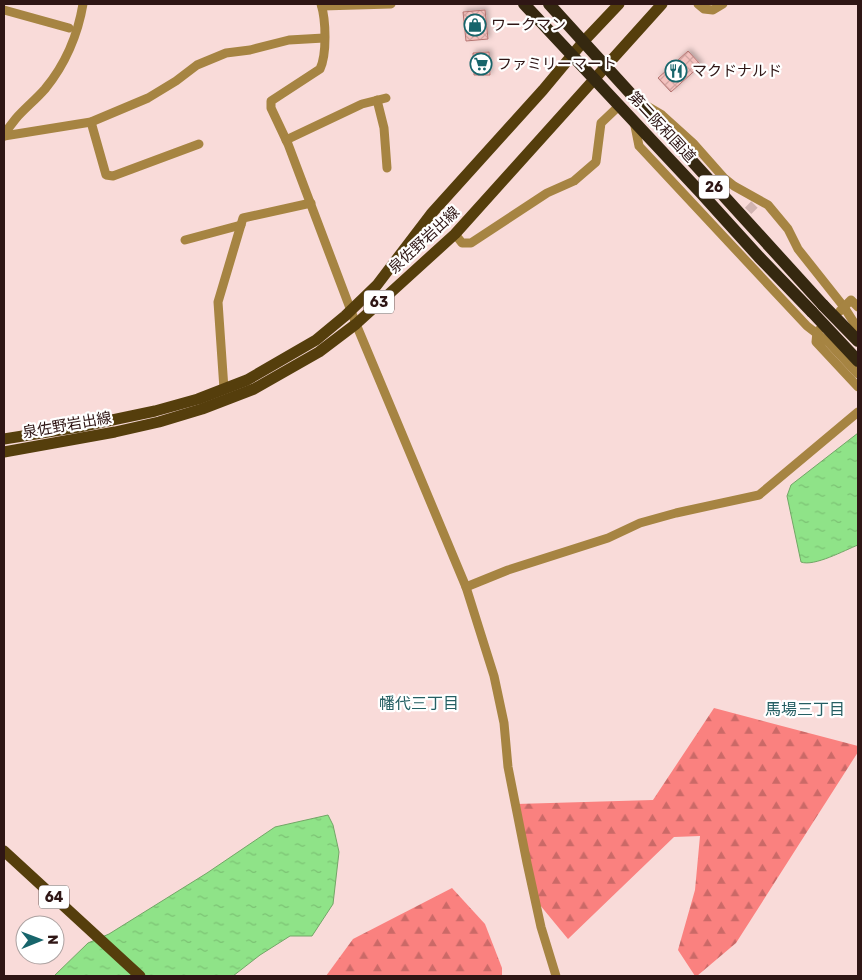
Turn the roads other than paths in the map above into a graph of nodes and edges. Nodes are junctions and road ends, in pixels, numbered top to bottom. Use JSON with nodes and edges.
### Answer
{"nodes":[{"id":1,"x":83,"y":4,"type":"edge"},
{"id":2,"x":391,"y":4,"type":"edge"},
{"id":3,"x":524,"y":4,"type":"edge"},
{"id":4,"x":549,"y":4,"type":"edge"},
{"id":5,"x":619,"y":4,"type":"edge"},
{"id":6,"x":662,"y":4,"type":"edge"},
{"id":7,"x":698,"y":4,"type":"edge"},
{"id":8,"x":724,"y":4,"type":"edge"},
{"id":9,"x":321,"y":5,"type":"edge"},
{"id":10,"x":4,"y":10,"type":"edge"},
{"id":11,"x":69,"y":28,"type":"dead end"},
{"id":12,"x":324,"y":38,"type":"junction"},
{"id":13,"x":583,"y":42,"type":"junction"},
{"id":14,"x":572,"y":55,"type":"junction"},
{"id":15,"x":606,"y":68,"type":"junction"},
{"id":16,"x":594,"y":80,"type":"junction"},
{"id":17,"x":634,"y":98,"type":"junction"},
{"id":18,"x":620,"y":105,"type":"junction"},
{"id":19,"x":634,"y":120,"type":"junction"},
{"id":20,"x":91,"y":122,"type":"junction"},
{"id":21,"x":4,"y":136,"type":"edge"},
{"id":22,"x":286,"y":140,"type":"junction"},
{"id":23,"x":199,"y":144,"type":"dead end"},
{"id":24,"x":386,"y":168,"type":"dead end"},
{"id":25,"x":311,"y":203,"type":"junction"},
{"id":26,"x":241,"y":225,"type":"junction"},
{"id":27,"x":455,"y":234,"type":"junction"},
{"id":28,"x":185,"y":240,"type":"dead end"},
{"id":29,"x":844,"y":307,"type":"junction"},
{"id":30,"x":858,"y":307,"type":"edge"},
{"id":31,"x":818,"y":309,"type":"junction"},
{"id":32,"x":351,"y":310,"type":"junction"},
{"id":33,"x":356,"y":324,"type":"junction"},
{"id":34,"x":857,"y":325,"type":"edge"},
{"id":35,"x":817,"y":332,"type":"junction"},
{"id":36,"x":858,"y":341,"type":"edge"},
{"id":37,"x":858,"y":361,"type":"edge"},
{"id":38,"x":858,"y":374,"type":"edge"},
{"id":39,"x":858,"y":387,"type":"edge"},
{"id":40,"x":224,"y":389,"type":"junction"},
{"id":41,"x":858,"y":412,"type":"edge"},
{"id":42,"x":4,"y":439,"type":"edge"},
{"id":43,"x":4,"y":452,"type":"edge"},
{"id":44,"x":466,"y":587,"type":"junction"},
{"id":45,"x":4,"y":851,"type":"edge"},
{"id":46,"x":140,"y":976,"type":"edge"},
{"id":47,"x":556,"y":976,"type":"edge"}],
"edges":[{"from":1,"to":21,"type":"street"},
{"from":2,"to":9,"type":"street"},
{"from":3,"to":14,"type":"highway","name":"第二阪和国道","number":"26"},
{"from":4,"to":13,"type":"highway","name":"第二阪和国道","number":"26"},
{"from":5,"to":13,"type":"main road","name":"泉佐野岩出線","number":"63"},
{"from":6,"to":15,"type":"main road","name":"泉佐野岩出線","number":"63"},
{"from":7,"to":8,"type":"street"},
{"from":9,"to":12,"type":"street"},
{"from":10,"to":11,"type":"street"},
{"from":12,"to":20,"type":"street"},
{"from":12,"to":22,"type":"street"},
{"from":13,"to":14,"type":"main road","name":"泉佐野岩出線","number":"63"},
{"from":13,"to":15,"type":"highway","name":"第二阪和国道","number":"26"},
{"from":14,"to":16,"type":"highway","name":"第二阪和国道","number":"26"},
{"from":14,"to":32,"type":"main road","name":"泉佐野岩出線","number":"63"},
{"from":15,"to":16,"type":"main road","name":"泉佐野岩出線","number":"63"},
{"from":15,"to":17,"type":"highway","name":"第二阪和国道","number":"26"},
{"from":16,"to":18,"type":"highway","name":"第二阪和国道","number":"26"},
{"from":16,"to":27,"type":"main road","name":"泉佐野岩出線","number":"63"},
{"from":17,"to":29,"type":"street"},
{"from":17,"to":31,"type":"highway","name":"第二阪和国道","number":"26"},
{"from":18,"to":19,"type":"highway","name":"第二阪和国道","number":"26"},
{"from":18,"to":27,"type":"street"},
{"from":19,"to":31,"type":"highway","name":"第二阪和国道","number":"26"},
{"from":19,"to":35,"type":"street"},
{"from":20,"to":21,"type":"street"},
{"from":20,"to":23,"type":"street"},
{"from":22,"to":24,"type":"street"},
{"from":22,"to":25,"type":"street"},
{"from":25,"to":26,"type":"street"},
{"from":25,"to":32,"type":"street"},
{"from":26,"to":28,"type":"street"},
{"from":26,"to":40,"type":"street"},
{"from":27,"to":33,"type":"main road","name":"泉佐野岩出線","number":"63"},
{"from":29,"to":30,"type":"street"},
{"from":29,"to":34,"type":"street"},
{"from":29,"to":35,"type":"street"},
{"from":31,"to":36,"type":"highway","name":"第二阪和国道","number":"26","bridge":true},
{"from":31,"to":37,"type":"highway","name":"第二阪和国道","number":"26","bridge":true},
{"from":32,"to":33,"type":"street"},
{"from":32,"to":40,"type":"main road","name":"泉佐野岩出線","number":"63"},
{"from":33,"to":43,"type":"main road","name":"泉佐野岩出線","number":"63"},
{"from":33,"to":44,"type":"street"},
{"from":35,"to":38,"type":"street"},
{"from":35,"to":39,"type":"street"},
{"from":40,"to":42,"type":"main road","name":"泉佐野岩出線","number":"63"},
{"from":41,"to":44,"type":"street"},
{"from":44,"to":47,"type":"street"},
{"from":45,"to":46,"type":"main road","number":"64"}]}
